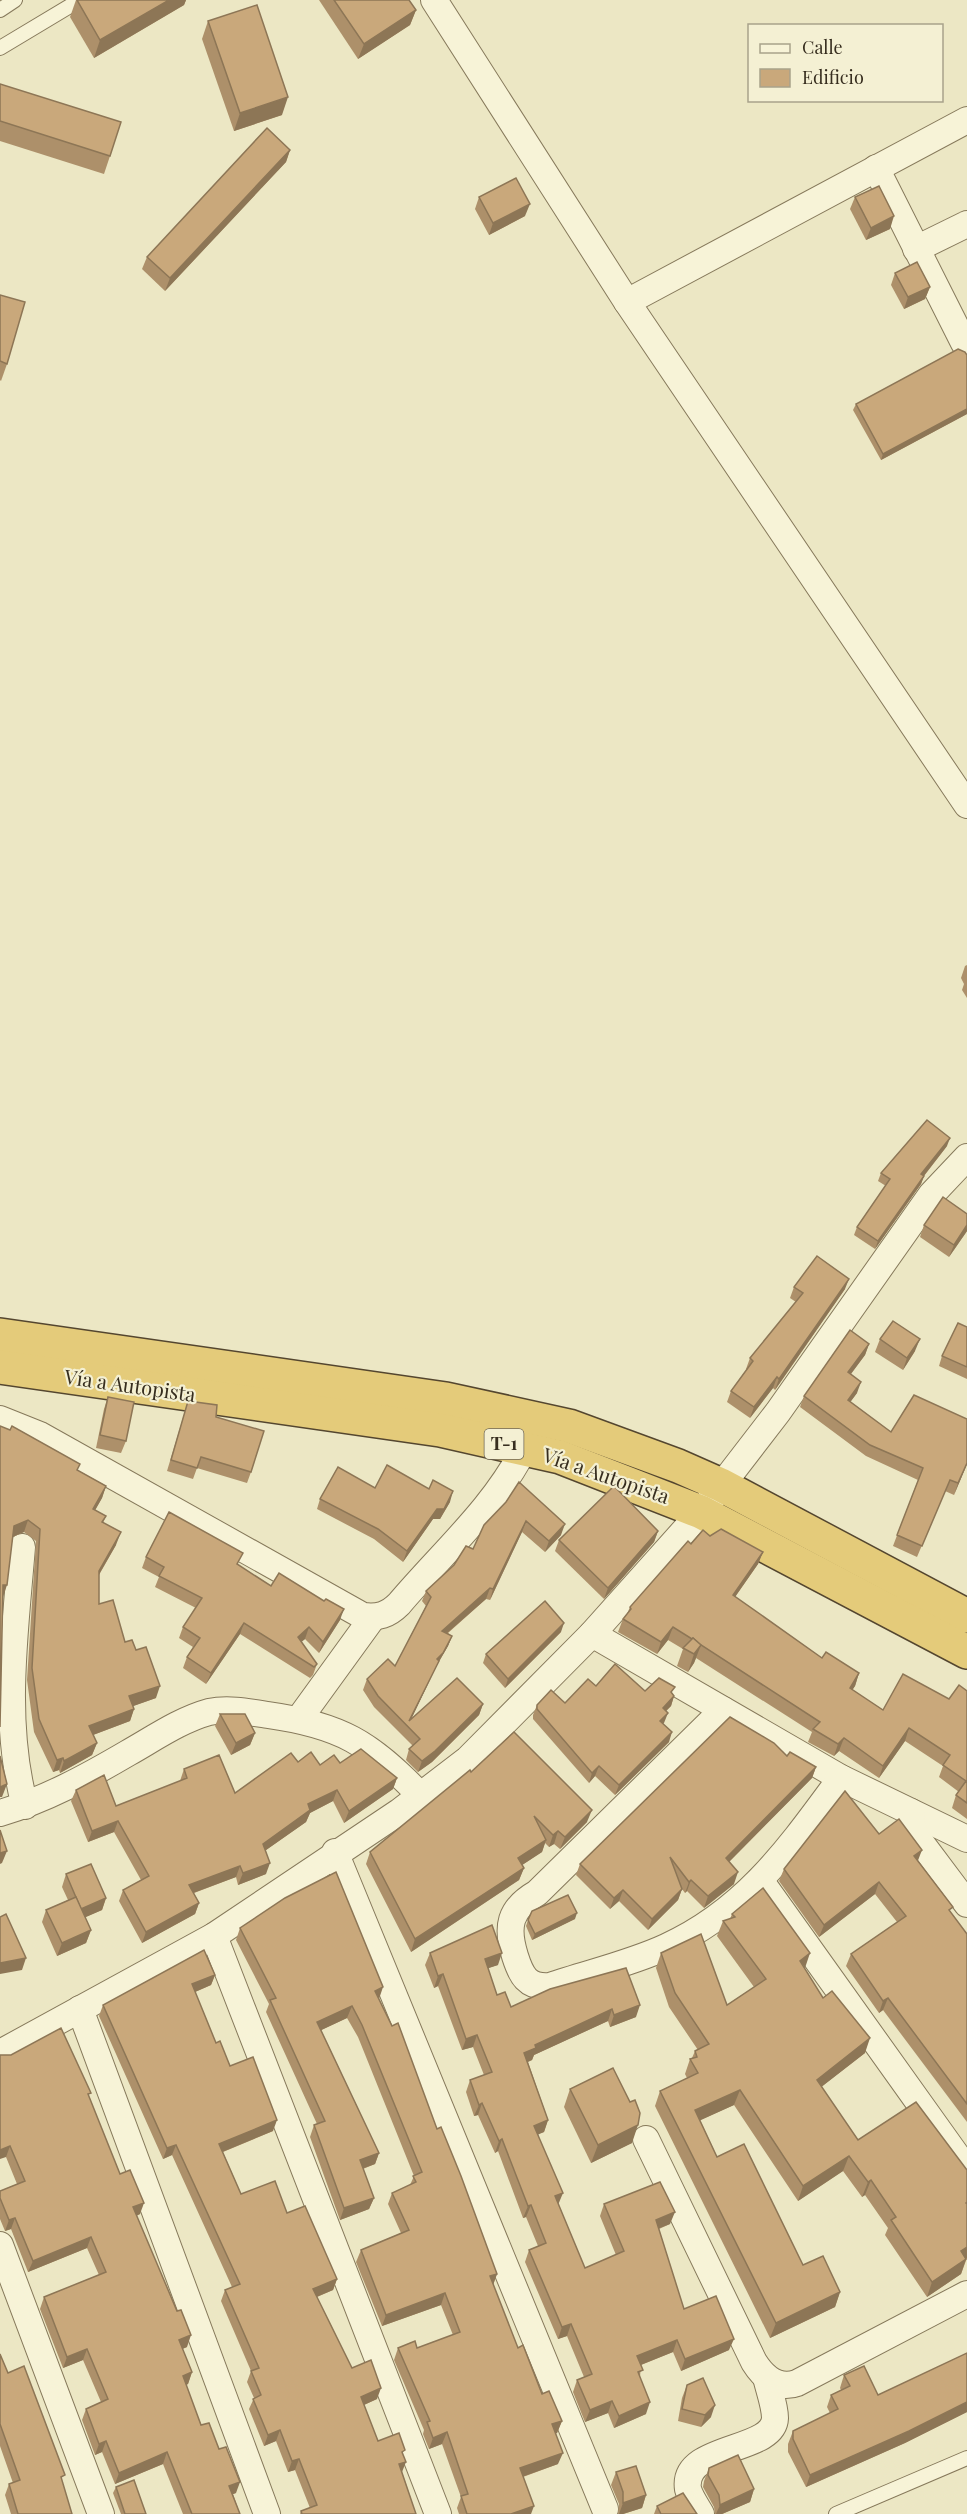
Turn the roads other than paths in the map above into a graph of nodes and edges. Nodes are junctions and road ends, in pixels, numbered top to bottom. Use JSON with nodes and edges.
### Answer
{"nodes":[{"id":1,"x":15,"y":0,"type":"edge"},
{"id":2,"x":80,"y":0,"type":"edge"},
{"id":3,"x":434,"y":0,"type":"edge"},
{"id":4,"x":0,"y":10,"type":"edge"},
{"id":5,"x":0,"y":48,"type":"edge"},
{"id":6,"x":967,"y":120,"type":"edge"},
{"id":7,"x":876,"y":168,"type":"junction"},
{"id":8,"x":967,"y":224,"type":"edge"},
{"id":9,"x":916,"y":249,"type":"junction"},
{"id":10,"x":627,"y":302,"type":"junction"},
{"id":11,"x":964,"y":343,"type":"dead end"},
{"id":12,"x":967,"y":805,"type":"edge"},
{"id":13,"x":967,"y":1157,"type":"edge"},
{"id":14,"x":0,"y":1335,"type":"edge"},
{"id":15,"x":0,"y":1367,"type":"edge"},
{"id":16,"x":0,"y":1419,"type":"edge"},
{"id":17,"x":524,"y":1449,"type":"junction"},
{"id":18,"x":721,"y":1485,"type":"junction"},
{"id":19,"x":701,"y":1512,"type":"junction"},
{"id":20,"x":22,"y":1547,"type":"dead end"},
{"id":21,"x":967,"y":1616,"type":"edge"},
{"id":22,"x":373,"y":1617,"type":"junction"},
{"id":23,"x":592,"y":1634,"type":"junction"},
{"id":24,"x":967,"y":1652,"type":"edge"},
{"id":25,"x":723,"y":1710,"type":"junction"},
{"id":26,"x":299,"y":1719,"type":"junction"},
{"id":27,"x":841,"y":1778,"type":"junction"},
{"id":28,"x":420,"y":1795,"type":"junction"},
{"id":29,"x":25,"y":1806,"type":"junction"},
{"id":30,"x":911,"y":1812,"type":"junction"},
{"id":31,"x":0,"y":1813,"type":"edge"},
{"id":32,"x":967,"y":1839,"type":"edge"},
{"id":33,"x":335,"y":1852,"type":"junction"},
{"id":34,"x":760,"y":1880,"type":"junction"},
{"id":35,"x":967,"y":1904,"type":"edge"},
{"id":36,"x":214,"y":1936,"type":"junction"},
{"id":37,"x":80,"y":2009,"type":"junction"},
{"id":38,"x":0,"y":2053,"type":"edge"},
{"id":39,"x":646,"y":2139,"type":"dead end"},
{"id":40,"x":967,"y":2170,"type":"edge"},
{"id":41,"x":0,"y":2245,"type":"edge"},
{"id":42,"x":967,"y":2294,"type":"edge"},
{"id":43,"x":766,"y":2377,"type":"junction"},
{"id":44,"x":967,"y":2458,"type":"edge"},
{"id":45,"x":605,"y":2509,"type":"dead end"},
{"id":46,"x":101,"y":2514,"type":"edge"},
{"id":47,"x":267,"y":2514,"type":"edge"},
{"id":48,"x":438,"y":2514,"type":"edge"},
{"id":49,"x":701,"y":2514,"type":"edge"},
{"id":50,"x":836,"y":2514,"type":"edge"}],
"edges":[{"from":1,"to":4,"type":"lane"},
{"from":2,"to":5,"type":"lane"},
{"from":3,"to":10,"type":"street"},
{"from":6,"to":7,"type":"street"},
{"from":7,"to":9,"type":"street"},
{"from":7,"to":10,"type":"street"},
{"from":8,"to":9,"type":"street"},
{"from":9,"to":11,"type":"street"},
{"from":10,"to":12,"type":"street"},
{"from":13,"to":18,"type":"street"},
{"from":14,"to":18,"type":"highway","name":"Vía a Autopista","number":"T-1"},
{"from":15,"to":17,"type":"highway","name":"Vía a Autopista","number":"T-1"},
{"from":16,"to":22,"type":"street"},
{"from":17,"to":19,"type":"highway","name":"Vía a Autopista","number":"T-1"},
{"from":17,"to":22,"type":"street"},
{"from":18,"to":19,"type":"street"},
{"from":18,"to":21,"type":"highway","name":"Vía a Autopista","number":"T-1"},
{"from":19,"to":23,"type":"street"},
{"from":19,"to":24,"type":"highway","name":"Vía a Autopista","number":"T-1"},
{"from":20,"to":29,"type":"street"},
{"from":22,"to":26,"type":"street"},
{"from":23,"to":25,"type":"street"},
{"from":23,"to":28,"type":"street"},
{"from":25,"to":27,"type":"street"},
{"from":25,"to":34,"type":"street"},
{"from":26,"to":28,"type":"street"},
{"from":26,"to":29,"type":"street"},
{"from":27,"to":30,"type":"street"},
{"from":27,"to":34,"type":"street"},
{"from":28,"to":33,"type":"street"},
{"from":29,"to":31,"type":"street"},
{"from":30,"to":32,"type":"street"},
{"from":30,"to":35,"type":"street"},
{"from":33,"to":36,"type":"street"},
{"from":33,"to":45,"type":"street"},
{"from":34,"to":40,"type":"street"},
{"from":36,"to":37,"type":"street"},
{"from":36,"to":48,"type":"street"},
{"from":37,"to":38,"type":"street"},
{"from":37,"to":47,"type":"street"},
{"from":39,"to":43,"type":"street"},
{"from":41,"to":46,"type":"street"},
{"from":42,"to":43,"type":"street"},
{"from":43,"to":49,"type":"street"},
{"from":44,"to":50,"type":"lane"}]}
